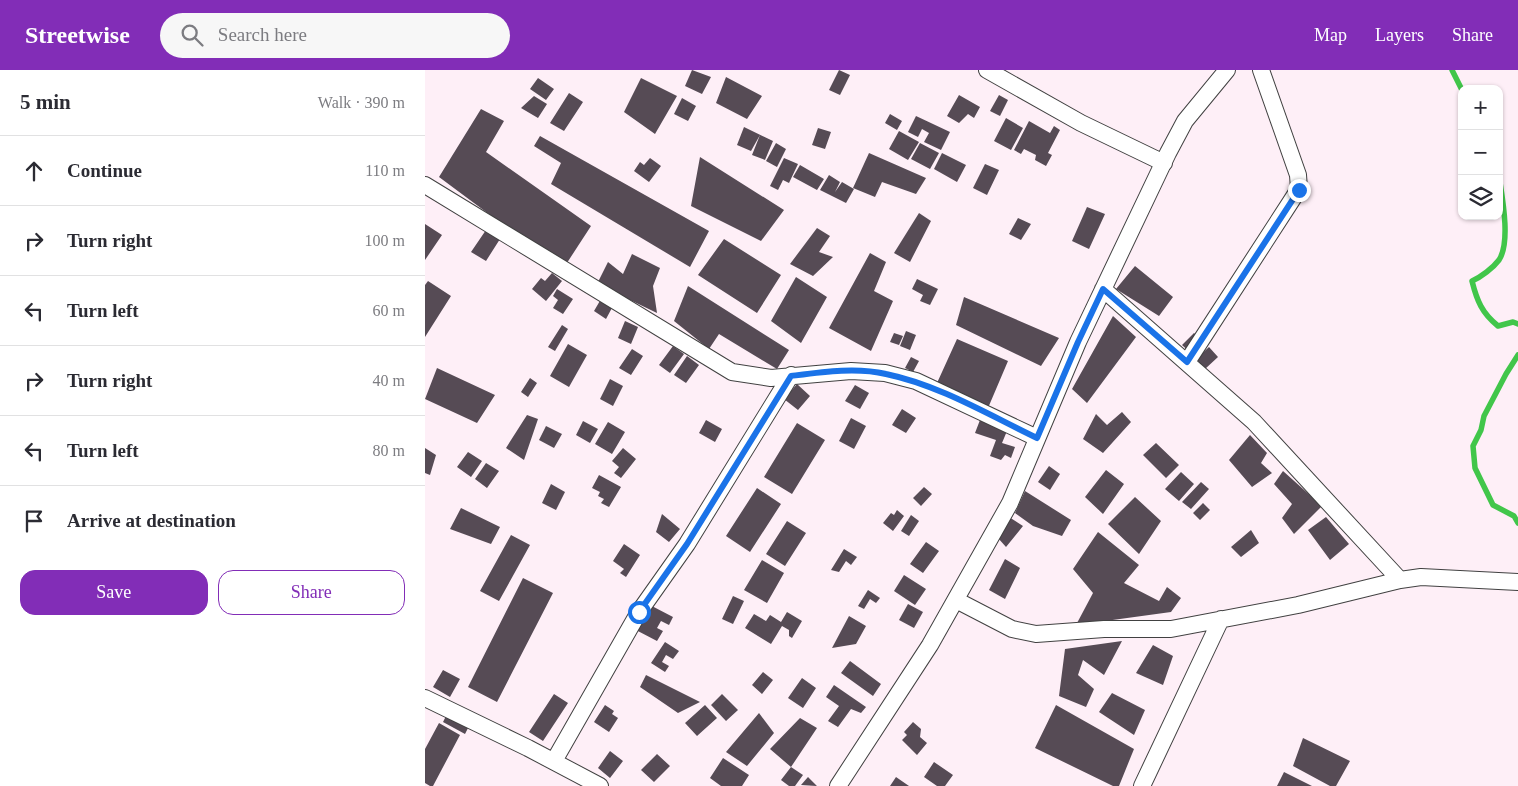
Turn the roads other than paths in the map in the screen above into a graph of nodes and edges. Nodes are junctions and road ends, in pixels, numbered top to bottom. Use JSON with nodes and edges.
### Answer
{"nodes":[{"id":1,"x":987,"y":70,"type":"edge"},
{"id":2,"x":1227,"y":70,"type":"edge"},
{"id":3,"x":1261,"y":70,"type":"edge"},
{"id":4,"x":1164,"y":163,"type":"junction"},
{"id":5,"x":425,"y":185,"type":"edge"},
{"id":6,"x":1103,"y":289,"type":"junction"},
{"id":7,"x":1187,"y":362,"type":"junction"},
{"id":8,"x":791,"y":376,"type":"junction"},
{"id":9,"x":1037,"y":438,"type":"junction"},
{"id":10,"x":1400,"y":580,"type":"junction"},
{"id":11,"x":1518,"y":582,"type":"edge"},
{"id":12,"x":956,"y":600,"type":"junction"},
{"id":13,"x":1221,"y":619,"type":"junction"},
{"id":14,"x":425,"y":698,"type":"edge"},
{"id":15,"x":553,"y":761,"type":"junction"},
{"id":16,"x":600,"y":786,"type":"edge"},
{"id":17,"x":838,"y":786,"type":"edge"},
{"id":18,"x":1142,"y":786,"type":"edge"}],
"edges":[{"from":1,"to":4,"type":"street"},
{"from":2,"to":4,"type":"street"},
{"from":3,"to":7,"type":"street"},
{"from":4,"to":6,"type":"street"},
{"from":5,"to":8,"type":"street"},
{"from":6,"to":7,"type":"street"},
{"from":6,"to":9,"type":"street"},
{"from":7,"to":10,"type":"street"},
{"from":8,"to":9,"type":"street"},
{"from":8,"to":15,"type":"street"},
{"from":9,"to":12,"type":"street"},
{"from":10,"to":11,"type":"street"},
{"from":10,"to":13,"type":"street"},
{"from":12,"to":13,"type":"street"},
{"from":12,"to":17,"type":"street"},
{"from":13,"to":18,"type":"street"},
{"from":14,"to":15,"type":"street"},
{"from":15,"to":16,"type":"street"}]}
